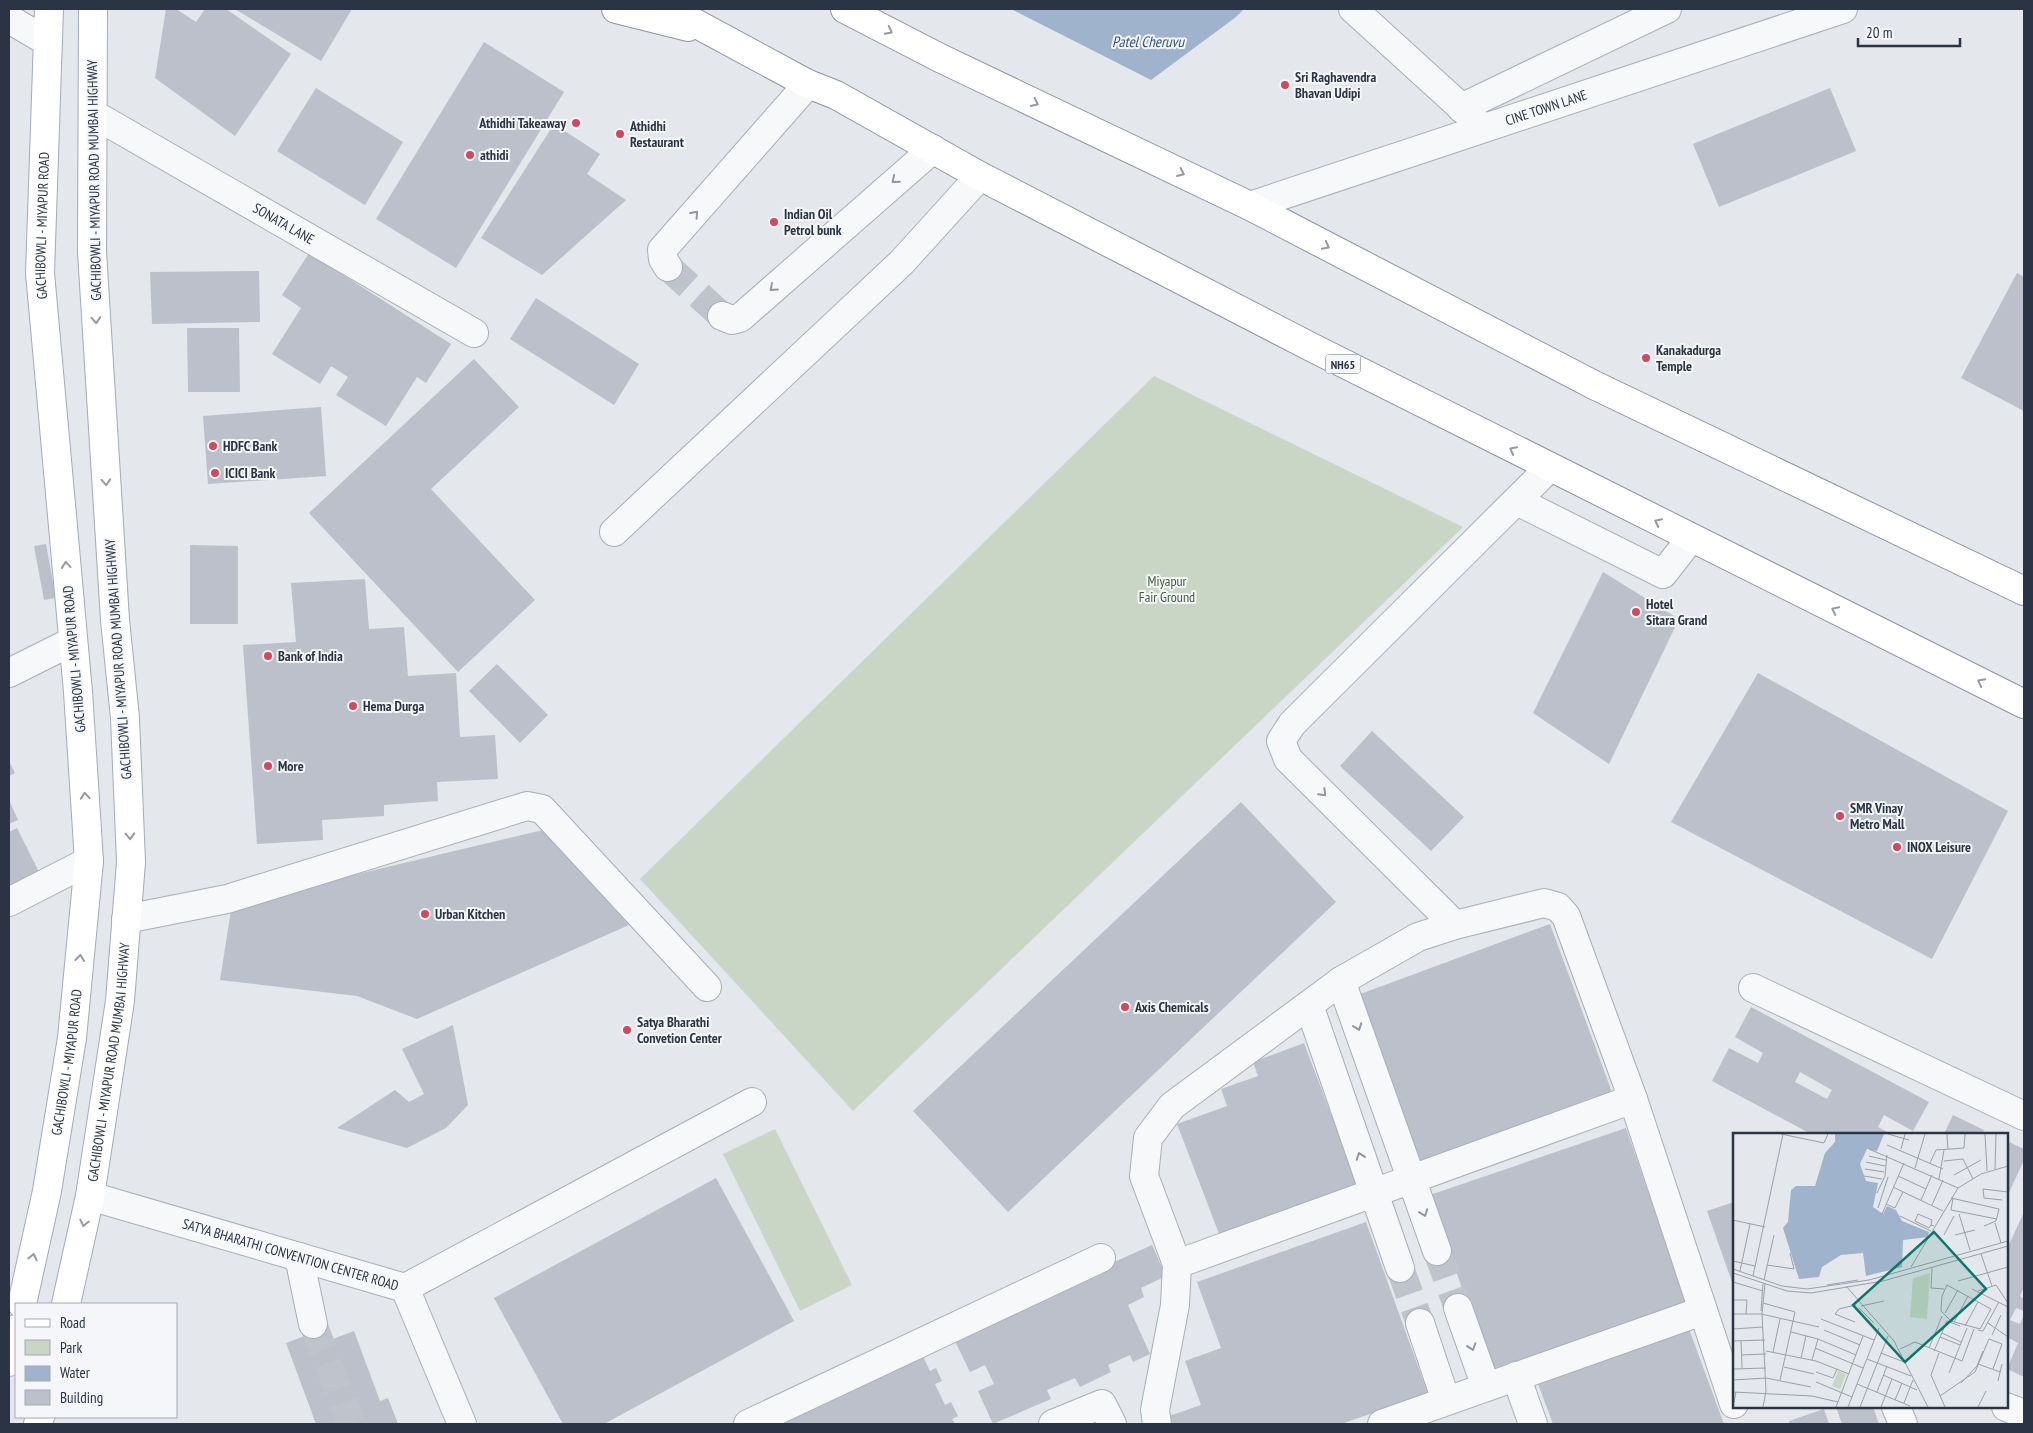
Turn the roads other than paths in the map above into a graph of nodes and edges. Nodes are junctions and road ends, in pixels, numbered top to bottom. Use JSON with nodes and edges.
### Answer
{"nodes":[{"id":1,"x":49,"y":9,"type":"edge"},
{"id":2,"x":93,"y":9,"type":"edge"},
{"id":3,"x":616,"y":9,"type":"edge"},
{"id":4,"x":669,"y":9,"type":"edge"},
{"id":5,"x":845,"y":9,"type":"edge"},
{"id":6,"x":1353,"y":9,"type":"edge"},
{"id":7,"x":1667,"y":9,"type":"edge"},
{"id":8,"x":1842,"y":9,"type":"edge"},
{"id":9,"x":9,"y":19,"type":"edge"},
{"id":10,"x":709,"y":32,"type":"junction"},
{"id":11,"x":48,"y":42,"type":"junction"},
{"id":12,"x":808,"y":84,"type":"junction"},
{"id":13,"x":1461,"y":108,"type":"junction"},
{"id":14,"x":93,"y":114,"type":"junction"},
{"id":15,"x":1483,"y":128,"type":"junction"},
{"id":16,"x":933,"y":149,"type":"junction"},
{"id":17,"x":980,"y":176,"type":"junction"},
{"id":18,"x":1250,"y":206,"type":"junction"},
{"id":19,"x":668,"y":267,"type":"tunnel mouth"},
{"id":20,"x":722,"y":316,"type":"dead end"},
{"id":21,"x":474,"y":333,"type":"dead end"},
{"id":22,"x":1549,"y":468,"type":"junction"},
{"id":23,"x":1516,"y":501,"type":"junction"},
{"id":24,"x":614,"y":532,"type":"dead end"},
{"id":25,"x":1690,"y":538,"type":"junction"},
{"id":26,"x":2024,"y":591,"type":"edge"},
{"id":27,"x":73,"y":641,"type":"junction"},
{"id":28,"x":9,"y":673,"type":"edge"},
{"id":29,"x":2024,"y":704,"type":"edge"},
{"id":30,"x":89,"y":861,"type":"junction"},
{"id":31,"x":9,"y":902,"type":"edge"},
{"id":32,"x":126,"y":919,"type":"junction"},
{"id":33,"x":1455,"y":925,"type":"junction"},
{"id":34,"x":1341,"y":981,"type":"junction"},
{"id":35,"x":707,"y":987,"type":"dead end"},
{"id":36,"x":1753,"y":988,"type":"dead end"},
{"id":37,"x":1310,"y":1005,"type":"junction"},
{"id":38,"x":1633,"y":1100,"type":"junction"},
{"id":39,"x":752,"y":1102,"type":"dead end"},
{"id":40,"x":2024,"y":1116,"type":"edge"},
{"id":41,"x":1412,"y":1179,"type":"junction"},
{"id":42,"x":1373,"y":1193,"type":"junction"},
{"id":43,"x":90,"y":1196,"type":"junction"},
{"id":44,"x":1438,"y":1251,"type":"tunnel mouth"},
{"id":45,"x":299,"y":1257,"type":"junction"},
{"id":46,"x":1101,"y":1258,"type":"dead end"},
{"id":47,"x":1177,"y":1264,"type":"junction"},
{"id":48,"x":1400,"y":1268,"type":"tunnel mouth"},
{"id":49,"x":405,"y":1288,"type":"junction"},
{"id":50,"x":22,"y":1303,"type":"edge"},
{"id":51,"x":66,"y":1303,"type":"edge"},
{"id":52,"x":1458,"y":1308,"type":"tunnel mouth"},
{"id":53,"x":1702,"y":1310,"type":"junction"},
{"id":54,"x":1420,"y":1323,"type":"tunnel mouth"},
{"id":55,"x":313,"y":1324,"type":"tunnel mouth"},
{"id":56,"x":15,"y":1334,"type":"edge"},
{"id":57,"x":9,"y":1362,"type":"edge"},
{"id":58,"x":1516,"y":1376,"type":"junction"},
{"id":59,"x":1486,"y":1387,"type":"junction"},
{"id":60,"x":1733,"y":1399,"type":"edge"},
{"id":61,"x":1446,"y":1401,"type":"junction"},
{"id":62,"x":1736,"y":1408,"type":"edge"},
{"id":63,"x":1896,"y":1408,"type":"edge"},
{"id":64,"x":2008,"y":1408,"type":"edge"},
{"id":65,"x":2024,"y":1414,"type":"edge"},
{"id":66,"x":1413,"y":1419,"type":"edge"},
{"id":67,"x":462,"y":1424,"type":"edge"},
{"id":68,"x":748,"y":1424,"type":"edge"},
{"id":69,"x":1053,"y":1424,"type":"edge"},
{"id":70,"x":1112,"y":1424,"type":"edge"},
{"id":71,"x":1157,"y":1424,"type":"edge"},
{"id":72,"x":1382,"y":1424,"type":"edge"},
{"id":73,"x":1533,"y":1424,"type":"edge"},
{"id":74,"x":1742,"y":1424,"type":"edge"},
{"id":75,"x":1903,"y":1424,"type":"edge"}],
"edges":[{"from":1,"to":11,"type":"main road","name":"GACHIBOWLI - MIYAPUR ROAD"},
{"from":2,"to":14,"type":"main road","name":"GACHIBOWLI - MIYAPUR ROAD MUMBAI HIGHWAY"},
{"from":3,"to":10,"type":"main road"},
{"from":4,"to":10,"type":"main road","number":"NH65"},
{"from":5,"to":18,"type":"main road","one_way":true},
{"from":6,"to":13,"type":"street"},
{"from":7,"to":13,"type":"street"},
{"from":8,"to":15,"type":"street","name":"CINE TOWN LANE"},
{"from":9,"to":11,"type":"street"},
{"from":10,"to":12,"type":"main road","number":"NH65"},
{"from":27,"to":11,"type":"main road","name":"GACHIBOWLI - MIYAPUR ROAD","one_way":true},
{"from":12,"to":16,"type":"main road","number":"NH65"},
{"from":19,"to":12,"type":"street","one_way":true},
{"from":13,"to":15,"type":"street"},
{"from":14,"to":21,"type":"street","name":"SONATA LANE"},
{"from":14,"to":32,"type":"main road","name":"GACHIBOWLI - MIYAPUR ROAD MUMBAI HIGHWAY","one_way":true},
{"from":15,"to":18,"type":"street","name":"CINE TOWN LANE"},
{"from":16,"to":17,"type":"main road","number":"NH65"},
{"from":16,"to":20,"type":"street","one_way":true},
{"from":22,"to":17,"type":"main road","number":"NH65","one_way":true},
{"from":17,"to":24,"type":"street"},
{"from":18,"to":26,"type":"main road","one_way":true},
{"from":22,"to":23,"type":"street"},
{"from":25,"to":22,"type":"main road","number":"NH65","one_way":true},
{"from":23,"to":25,"type":"street"},
{"from":23,"to":33,"type":"street","one_way":true},
{"from":29,"to":25,"type":"main road","number":"NH65","one_way":true},
{"from":27,"to":28,"type":"street"},
{"from":30,"to":27,"type":"main road","name":"GACHIBOWLI - MIYAPUR ROAD","one_way":true},
{"from":30,"to":31,"type":"street"},
{"from":50,"to":30,"type":"main road","name":"GACHIBOWLI - MIYAPUR ROAD","one_way":true},
{"from":32,"to":35,"type":"street"},
{"from":32,"to":43,"type":"main road","name":"GACHIBOWLI - MIYAPUR ROAD MUMBAI HIGHWAY"},
{"from":33,"to":34,"type":"street"},
{"from":33,"to":38,"type":"street"},
{"from":34,"to":37,"type":"street"},
{"from":34,"to":41,"type":"street","one_way":true},
{"from":36,"to":40,"type":"street"},
{"from":42,"to":37,"type":"street","one_way":true},
{"from":37,"to":47,"type":"street"},
{"from":38,"to":41,"type":"street"},
{"from":38,"to":53,"type":"street"},
{"from":39,"to":49,"type":"street"},
{"from":41,"to":42,"type":"street"},
{"from":41,"to":44,"type":"street","one_way":true},
{"from":42,"to":47,"type":"street"},
{"from":42,"to":48,"type":"street"},
{"from":43,"to":45,"type":"street","name":"SATYA BHARATHI CONVENTION CENTER ROAD"},
{"from":43,"to":51,"type":"main road","name":"GACHIBOWLI - MIYAPUR ROAD MUMBAI HIGHWAY","one_way":true},
{"from":45,"to":49,"type":"street","name":"SATYA BHARATHI CONVENTION CENTER ROAD"},
{"from":45,"to":55,"type":"street"},
{"from":46,"to":68,"type":"street"},
{"from":47,"to":71,"type":"street"},
{"from":49,"to":67,"type":"street","name":"SATYA BHARATHI CONVENTION CENTER ROAD"},
{"from":52,"to":59,"type":"street","one_way":true},
{"from":53,"to":58,"type":"street"},
{"from":53,"to":60,"type":"street"},
{"from":54,"to":61,"type":"street"},
{"from":56,"to":57,"type":"main road"},
{"from":58,"to":59,"type":"street"},
{"from":58,"to":73,"type":"street"},
{"from":59,"to":61,"type":"street"},
{"from":61,"to":66,"type":"street"},
{"from":62,"to":74,"type":"street"},
{"from":63,"to":75,"type":"street"},
{"from":64,"to":65,"type":"street"},
{"from":66,"to":72,"type":"street"},
{"from":69,"to":70,"type":"street"}]}
